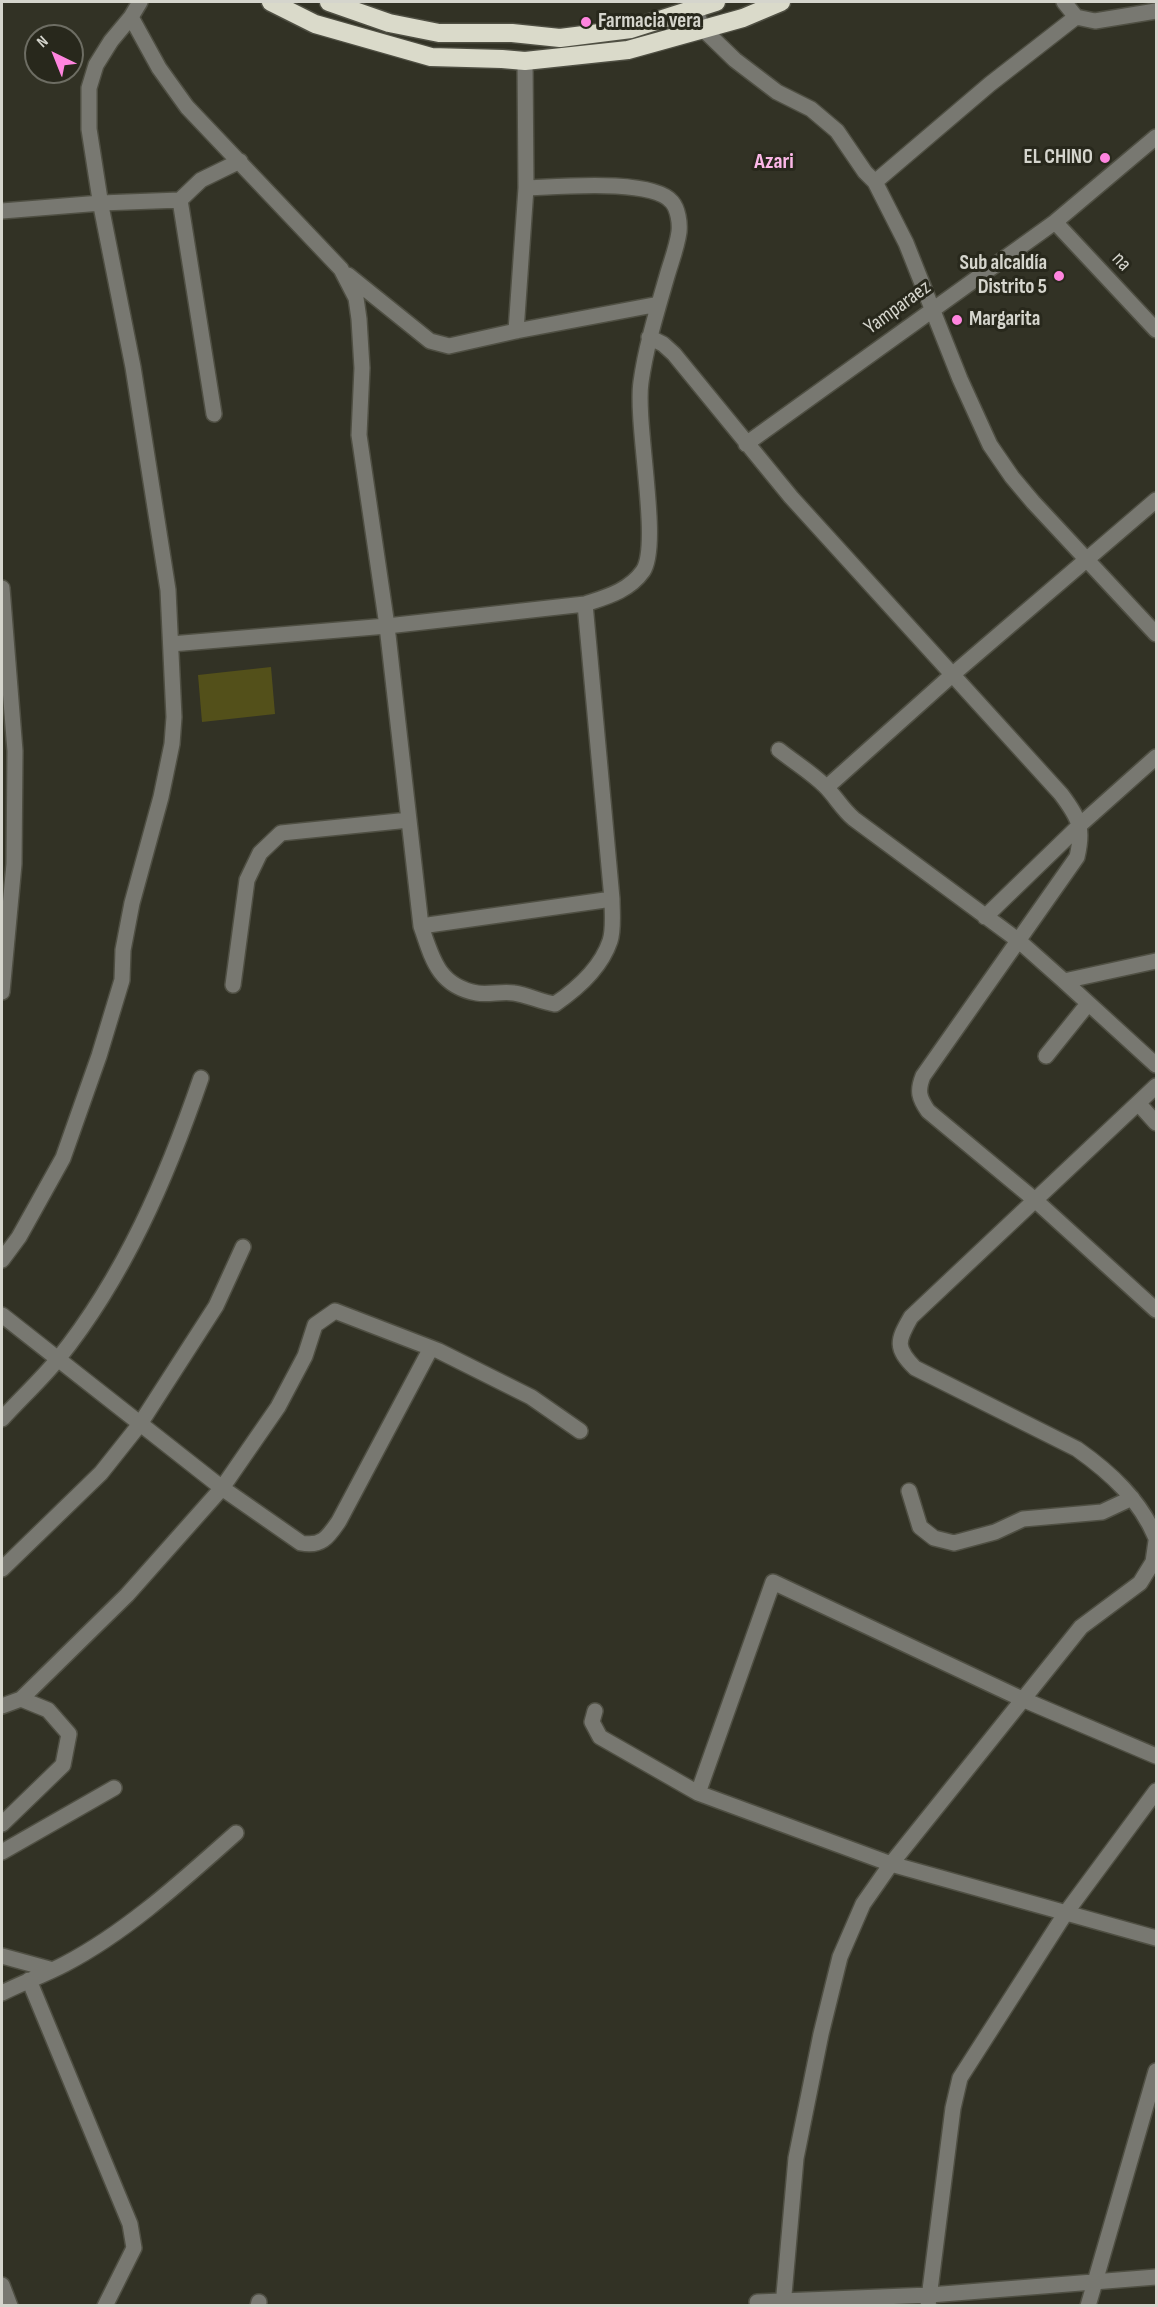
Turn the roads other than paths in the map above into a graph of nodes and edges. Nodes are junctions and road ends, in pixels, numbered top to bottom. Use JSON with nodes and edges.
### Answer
{"nodes":[{"id":1,"x":140,"y":2,"type":"edge"},
{"id":2,"x":271,"y":2,"type":"edge"},
{"id":3,"x":329,"y":2,"type":"edge"},
{"id":4,"x":716,"y":2,"type":"edge"},
{"id":5,"x":781,"y":2,"type":"edge"},
{"id":6,"x":1064,"y":2,"type":"edge"},
{"id":7,"x":693,"y":6,"type":"edge"},
{"id":8,"x":1156,"y":11,"type":"edge"},
{"id":9,"x":131,"y":17,"type":"junction"},
{"id":10,"x":1076,"y":17,"type":"junction"},
{"id":11,"x":703,"y":29,"type":"junction"},
{"id":12,"x":525,"y":61,"type":"junction"},
{"id":13,"x":1156,"y":136,"type":"edge"},
{"id":14,"x":240,"y":161,"type":"junction"},
{"id":15,"x":874,"y":182,"type":"junction"},
{"id":16,"x":526,"y":188,"type":"junction"},
{"id":17,"x":180,"y":200,"type":"junction"},
{"id":18,"x":101,"y":203,"type":"junction"},
{"id":19,"x":2,"y":211,"type":"edge"},
{"id":20,"x":1054,"y":222,"type":"junction"},
{"id":21,"x":341,"y":269,"type":"junction"},
{"id":22,"x":659,"y":304,"type":"junction"},
{"id":23,"x":934,"y":309,"type":"junction"},
{"id":24,"x":1156,"y":330,"type":"edge"},
{"id":25,"x":516,"y":331,"type":"junction"},
{"id":26,"x":649,"y":337,"type":"junction"},
{"id":27,"x":214,"y":414,"type":"dead end"},
{"id":28,"x":746,"y":444,"type":"junction"},
{"id":29,"x":1156,"y":500,"type":"edge"},
{"id":30,"x":1086,"y":558,"type":"junction"},
{"id":31,"x":2,"y":588,"type":"edge"},
{"id":32,"x":585,"y":604,"type":"junction"},
{"id":33,"x":387,"y":626,"type":"junction"},
{"id":34,"x":1156,"y":634,"type":"edge"},
{"id":35,"x":171,"y":644,"type":"junction"},
{"id":36,"x":952,"y":675,"type":"junction"},
{"id":37,"x":779,"y":750,"type":"dead end"},
{"id":38,"x":1156,"y":757,"type":"edge"},
{"id":39,"x":826,"y":788,"type":"junction"},
{"id":40,"x":409,"y":820,"type":"junction"},
{"id":41,"x":1081,"y":824,"type":"junction"},
{"id":42,"x":612,"y":899,"type":"junction"},
{"id":43,"x":985,"y":917,"type":"junction"},
{"id":44,"x":421,"y":926,"type":"junction"},
{"id":45,"x":1019,"y":941,"type":"junction"},
{"id":46,"x":1156,"y":961,"type":"edge"},
{"id":47,"x":1064,"y":981,"type":"junction"},
{"id":48,"x":233,"y":985,"type":"dead end"},
{"id":49,"x":2,"y":992,"type":"edge"},
{"id":50,"x":1087,"y":1005,"type":"junction"},
{"id":51,"x":1046,"y":1056,"type":"dead end"},
{"id":52,"x":1156,"y":1065,"type":"edge"},
{"id":53,"x":201,"y":1078,"type":"dead end"},
{"id":54,"x":1156,"y":1086,"type":"edge"},
{"id":55,"x":1138,"y":1103,"type":"junction"},
{"id":56,"x":1156,"y":1123,"type":"edge"},
{"id":57,"x":1035,"y":1200,"type":"junction"},
{"id":58,"x":243,"y":1247,"type":"dead end"},
{"id":59,"x":2,"y":1260,"type":"edge"},
{"id":60,"x":1156,"y":1310,"type":"edge"},
{"id":61,"x":2,"y":1315,"type":"edge"},
{"id":62,"x":431,"y":1348,"type":"junction"},
{"id":63,"x":57,"y":1359,"type":"junction"},
{"id":64,"x":2,"y":1419,"type":"edge"},
{"id":65,"x":140,"y":1424,"type":"junction"},
{"id":66,"x":580,"y":1431,"type":"dead end"},
{"id":67,"x":222,"y":1488,"type":"junction"},
{"id":68,"x":909,"y":1491,"type":"dead end"},
{"id":69,"x":1132,"y":1498,"type":"junction"},
{"id":70,"x":1156,"y":1539,"type":"edge"},
{"id":71,"x":2,"y":1569,"type":"edge"},
{"id":72,"x":21,"y":1699,"type":"junction"},
{"id":73,"x":1022,"y":1699,"type":"junction"},
{"id":74,"x":2,"y":1706,"type":"edge"},
{"id":75,"x":595,"y":1711,"type":"dead end"},
{"id":76,"x":1156,"y":1755,"type":"edge"},
{"id":77,"x":114,"y":1788,"type":"dead end"},
{"id":78,"x":1156,"y":1791,"type":"edge"},
{"id":79,"x":698,"y":1793,"type":"junction"},
{"id":80,"x":2,"y":1824,"type":"edge"},
{"id":81,"x":236,"y":1833,"type":"dead end"},
{"id":82,"x":2,"y":1852,"type":"edge"},
{"id":83,"x":891,"y":1864,"type":"junction"},
{"id":84,"x":1065,"y":1914,"type":"junction"},
{"id":85,"x":1156,"y":1938,"type":"edge"},
{"id":86,"x":2,"y":1956,"type":"edge"},
{"id":87,"x":53,"y":1970,"type":"junction"},
{"id":88,"x":29,"y":1980,"type":"junction"},
{"id":89,"x":2,"y":1993,"type":"edge"},
{"id":90,"x":1156,"y":2072,"type":"edge"},
{"id":91,"x":1156,"y":2277,"type":"edge"},
{"id":92,"x":1094,"y":2281,"type":"junction"},
{"id":93,"x":2,"y":2285,"type":"edge"},
{"id":94,"x":929,"y":2300,"type":"edge"},
{"id":95,"x":757,"y":2302,"type":"dead end"},
{"id":96,"x":784,"y":2303,"type":"edge"},
{"id":97,"x":10,"y":2306,"type":"edge"},
{"id":98,"x":105,"y":2306,"type":"edge"},
{"id":99,"x":1088,"y":2306,"type":"edge"}],
"edges":[{"from":1,"to":9,"type":"street"},
{"from":2,"to":12,"type":"highway"},
{"from":3,"to":7,"type":"highway"},
{"from":4,"to":7,"type":"highway"},
{"from":5,"to":11,"type":"highway"},
{"from":6,"to":10,"type":"street"},
{"from":7,"to":11,"type":"street"},
{"from":8,"to":10,"type":"street"},
{"from":9,"to":14,"type":"street"},
{"from":9,"to":18,"type":"street"},
{"from":10,"to":15,"type":"street"},
{"from":11,"to":12,"type":"highway"},
{"from":11,"to":15,"type":"street"},
{"from":12,"to":16,"type":"street"},
{"from":13,"to":20,"type":"street","name":"Yamparaez"},
{"from":14,"to":17,"type":"street"},
{"from":14,"to":21,"type":"street"},
{"from":15,"to":23,"type":"street"},
{"from":16,"to":22,"type":"street"},
{"from":16,"to":25,"type":"street"},
{"from":17,"to":18,"type":"street"},
{"from":17,"to":27,"type":"street"},
{"from":18,"to":19,"type":"street"},
{"from":18,"to":35,"type":"street"},
{"from":20,"to":23,"type":"street","name":"Yamparaez"},
{"from":20,"to":24,"type":"street","name":"na"},
{"from":21,"to":25,"type":"street"},
{"from":21,"to":33,"type":"street"},
{"from":22,"to":25,"type":"street"},
{"from":22,"to":26,"type":"street"},
{"from":23,"to":28,"type":"street","name":"Yamparaez"},
{"from":23,"to":30,"type":"street"},
{"from":26,"to":28,"type":"street"},
{"from":26,"to":32,"type":"street"},
{"from":28,"to":36,"type":"street"},
{"from":29,"to":30,"type":"street"},
{"from":30,"to":34,"type":"street"},
{"from":30,"to":36,"type":"street"},
{"from":31,"to":49,"type":"street"},
{"from":32,"to":33,"type":"street"},
{"from":32,"to":42,"type":"street"},
{"from":33,"to":35,"type":"street"},
{"from":33,"to":40,"type":"street"},
{"from":35,"to":59,"type":"street"},
{"from":36,"to":39,"type":"street"},
{"from":36,"to":41,"type":"street"},
{"from":37,"to":39,"type":"street"},
{"from":38,"to":41,"type":"street"},
{"from":39,"to":43,"type":"street"},
{"from":40,"to":44,"type":"street"},
{"from":40,"to":48,"type":"street"},
{"from":41,"to":43,"type":"street"},
{"from":41,"to":45,"type":"street"},
{"from":42,"to":44,"type":"street"},
{"from":42,"to":44,"type":"street"},
{"from":43,"to":45,"type":"street"},
{"from":45,"to":47,"type":"street"},
{"from":45,"to":57,"type":"street"},
{"from":46,"to":47,"type":"street"},
{"from":47,"to":50,"type":"street"},
{"from":50,"to":51,"type":"street"},
{"from":50,"to":52,"type":"street"},
{"from":53,"to":63,"type":"street"},
{"from":54,"to":55,"type":"street"},
{"from":55,"to":56,"type":"street"},
{"from":55,"to":57,"type":"street"},
{"from":57,"to":60,"type":"street"},
{"from":57,"to":69,"type":"street"},
{"from":58,"to":65,"type":"street"},
{"from":61,"to":63,"type":"street"},
{"from":62,"to":66,"type":"street"},
{"from":62,"to":67,"type":"street"},
{"from":62,"to":67,"type":"street"},
{"from":63,"to":64,"type":"street"},
{"from":63,"to":65,"type":"street"},
{"from":65,"to":67,"type":"street"},
{"from":65,"to":71,"type":"street"},
{"from":67,"to":72,"type":"street"},
{"from":68,"to":69,"type":"street"},
{"from":69,"to":70,"type":"street"},
{"from":70,"to":73,"type":"street"},
{"from":72,"to":74,"type":"street"},
{"from":72,"to":80,"type":"street"},
{"from":73,"to":76,"type":"street"},
{"from":73,"to":79,"type":"street"},
{"from":73,"to":83,"type":"street"},
{"from":75,"to":79,"type":"street"},
{"from":77,"to":82,"type":"street"},
{"from":78,"to":84,"type":"street"},
{"from":79,"to":83,"type":"street"},
{"from":81,"to":87,"type":"street"},
{"from":83,"to":84,"type":"street"},
{"from":83,"to":96,"type":"street"},
{"from":84,"to":85,"type":"street"},
{"from":84,"to":94,"type":"street"},
{"from":86,"to":87,"type":"street"},
{"from":87,"to":88,"type":"street"},
{"from":88,"to":89,"type":"street"},
{"from":88,"to":98,"type":"street"},
{"from":90,"to":92,"type":"street"},
{"from":91,"to":92,"type":"street"},
{"from":92,"to":94,"type":"street"},
{"from":92,"to":99,"type":"street"},
{"from":93,"to":97,"type":"street"},
{"from":94,"to":96,"type":"street"},
{"from":95,"to":96,"type":"street"}]}
